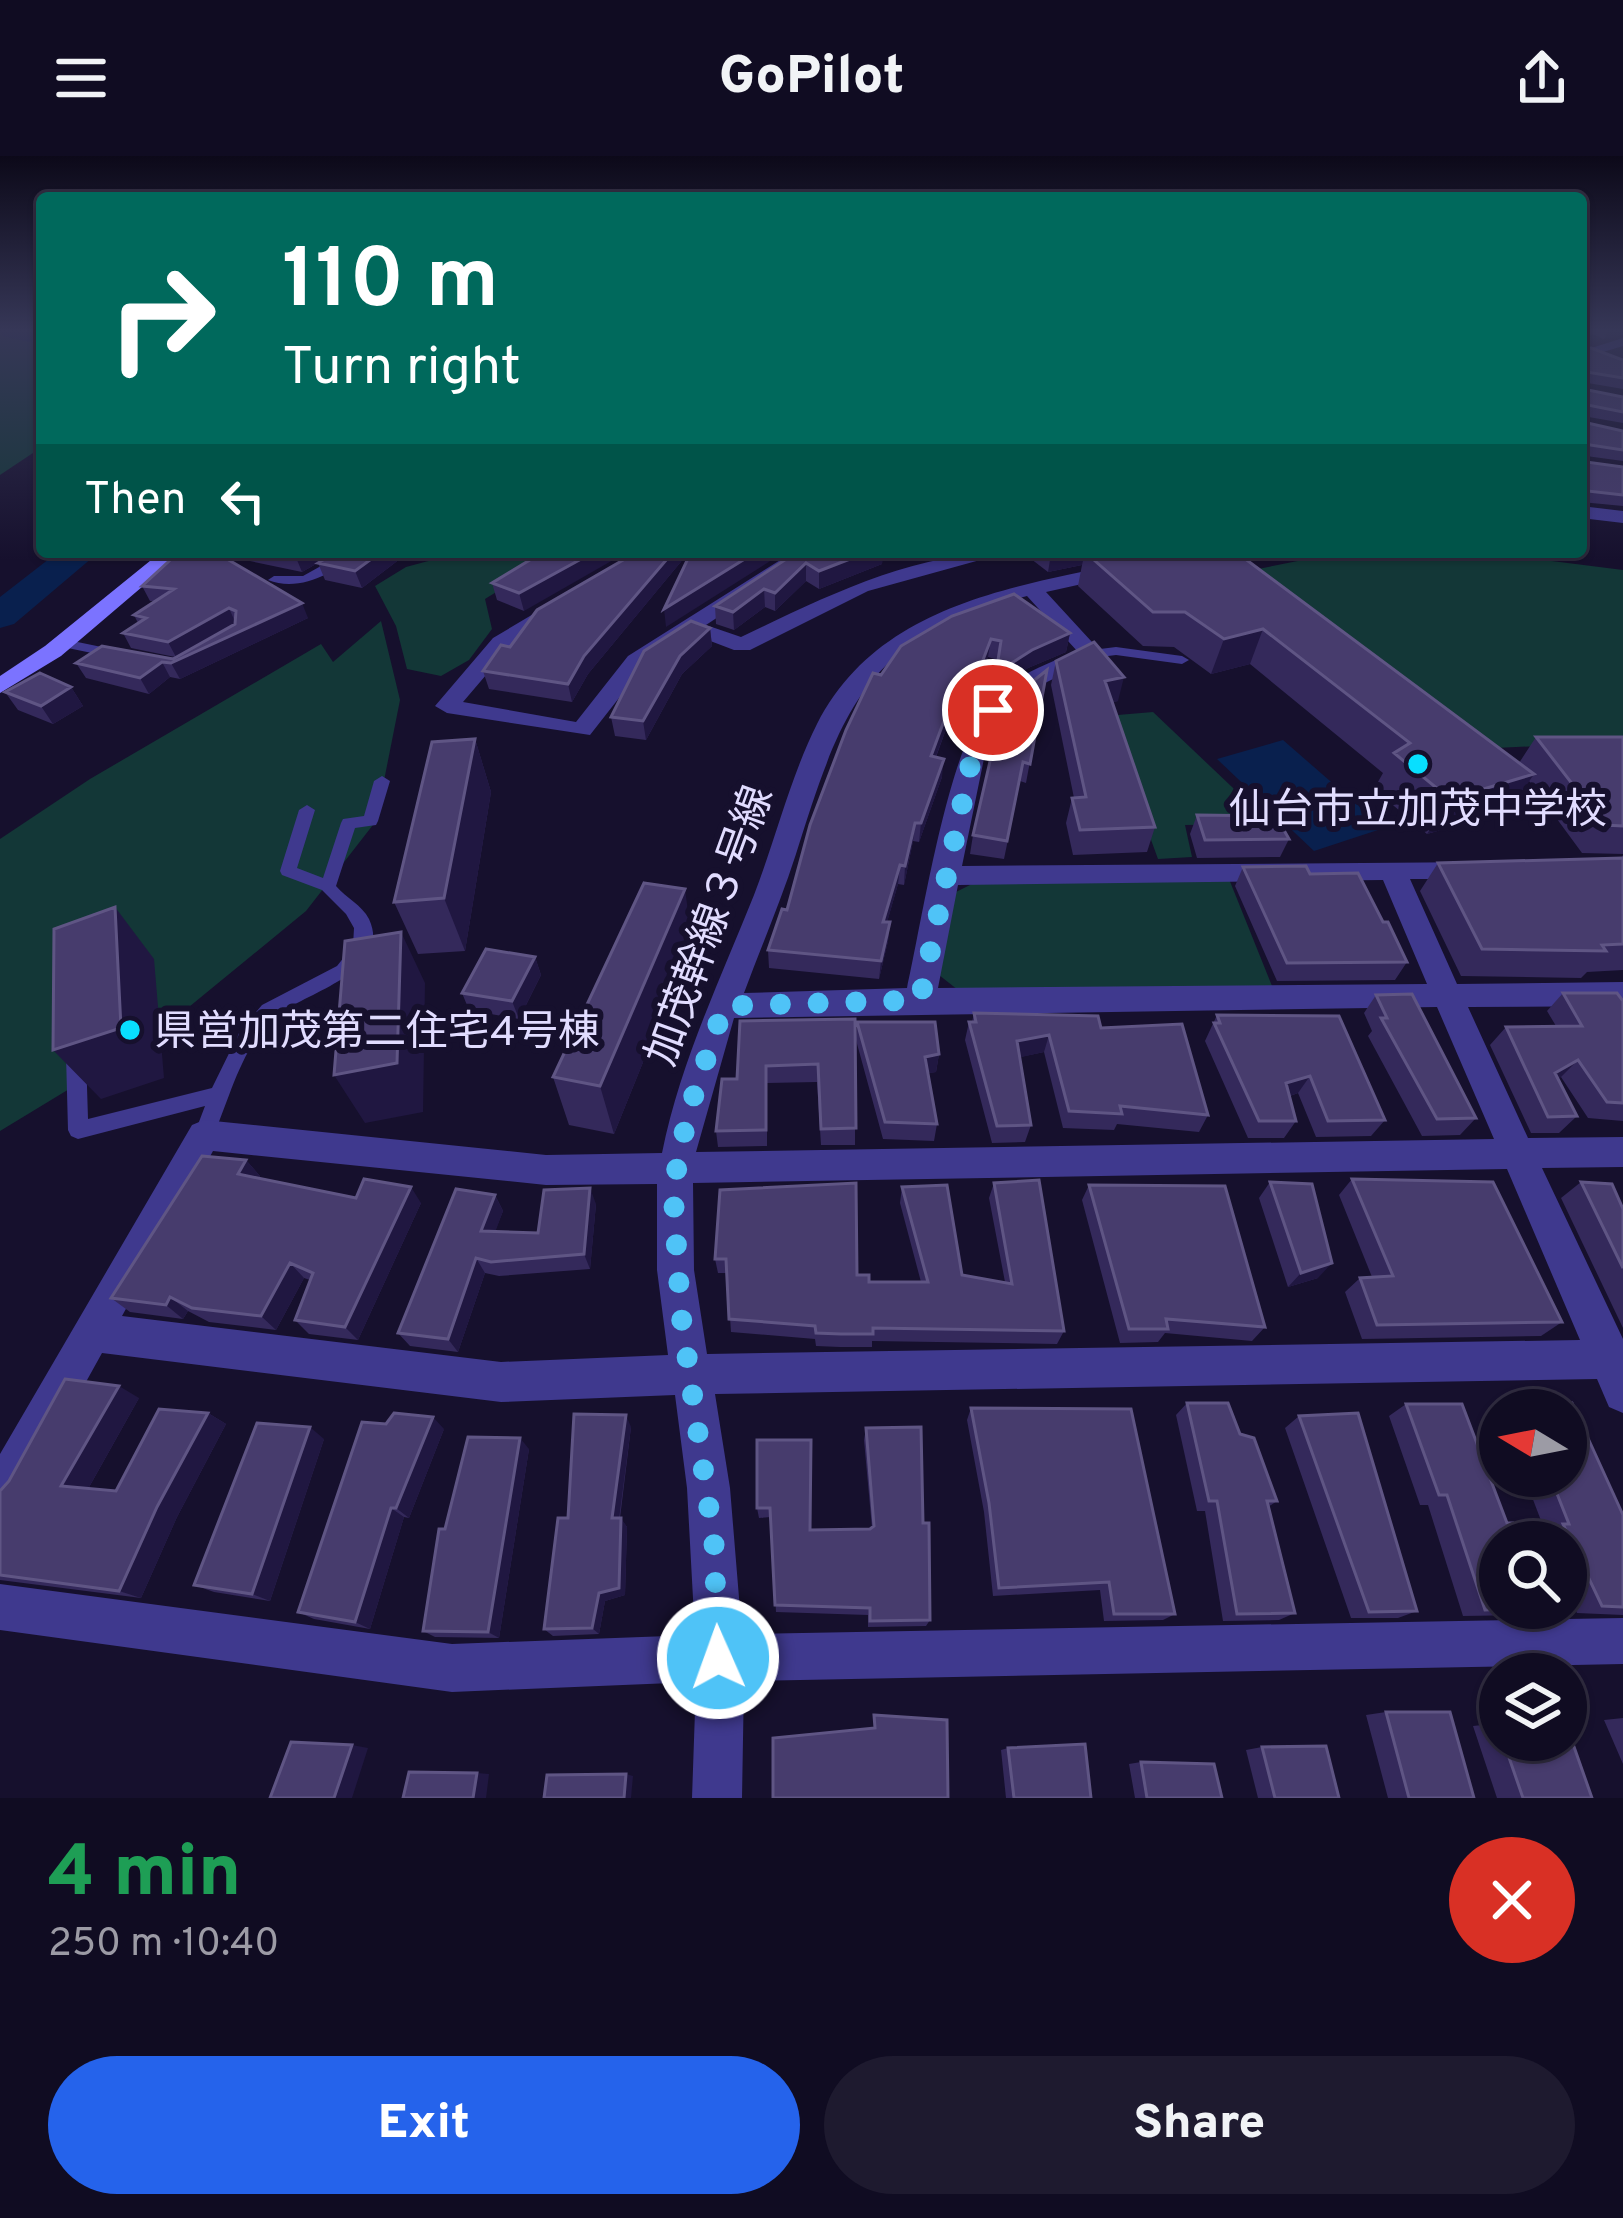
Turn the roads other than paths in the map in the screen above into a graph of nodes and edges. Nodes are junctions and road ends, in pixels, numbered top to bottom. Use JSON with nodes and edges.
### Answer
{"nodes":[{"id":1,"x":1587,"y":513,"type":"edge"},
{"id":2,"x":1623,"y":517,"type":"edge"},
{"id":3,"x":1587,"y":529,"type":"edge"},
{"id":4,"x":1623,"y":532,"type":"edge"},
{"id":5,"x":165,"y":558,"type":"edge"},
{"id":6,"x":344,"y":558,"type":"edge"},
{"id":7,"x":797,"y":558,"type":"edge"},
{"id":8,"x":975,"y":558,"type":"edge"},
{"id":9,"x":1144,"y":565,"type":"edge"},
{"id":10,"x":274,"y":580,"type":"edge"},
{"id":11,"x":1032,"y":589,"type":"junction"},
{"id":12,"x":582,"y":592,"type":"edge"},
{"id":13,"x":689,"y":626,"type":"junction"},
{"id":14,"x":63,"y":643,"type":"junction"},
{"id":15,"x":1092,"y":654,"type":"junction"},
{"id":16,"x":128,"y":656,"type":"edge"},
{"id":17,"x":1182,"y":660,"type":"dead end"},
{"id":18,"x":0,"y":686,"type":"edge"},
{"id":19,"x":382,"y":781,"type":"dead end"},
{"id":20,"x":307,"y":810,"type":"dead end"},
{"id":21,"x":1498,"y":868,"type":"edge"},
{"id":22,"x":1392,"y":870,"type":"junction"},
{"id":23,"x":948,"y":876,"type":"junction"},
{"id":24,"x":328,"y":886,"type":"junction"},
{"id":25,"x":1623,"y":994,"type":"edge"},
{"id":26,"x":1445,"y":996,"type":"junction"},
{"id":27,"x":920,"y":1000,"type":"junction"},
{"id":28,"x":724,"y":1006,"type":"junction"},
{"id":29,"x":75,"y":1023,"type":"edge"},
{"id":30,"x":216,"y":1095,"type":"junction"},
{"id":31,"x":203,"y":1135,"type":"junction"},
{"id":32,"x":1623,"y":1152,"type":"edge"},
{"id":33,"x":1517,"y":1154,"type":"junction"},
{"id":34,"x":677,"y":1165,"type":"junction"},
{"id":35,"x":92,"y":1332,"type":"junction"},
{"id":36,"x":1618,"y":1371,"type":"edge"},
{"id":37,"x":691,"y":1374,"type":"junction"},
{"id":38,"x":0,"y":1496,"type":"edge"},
{"id":39,"x":0,"y":1607,"type":"edge"},
{"id":40,"x":1623,"y":1641,"type":"edge"},
{"id":41,"x":718,"y":1658,"type":"junction"},
{"id":42,"x":717,"y":1798,"type":"edge"}],
"edges":[{"from":1,"to":2,"type":"street"},
{"from":3,"to":4,"type":"street"},
{"from":5,"to":14,"type":"street"},
{"from":6,"to":10,"type":"lane"},
{"from":7,"to":13,"type":"street"},
{"from":8,"to":13,"type":"street"},
{"from":9,"to":11,"type":"street","name":"加茂幹線３号線"},
{"from":11,"to":15,"type":"street"},
{"from":11,"to":28,"type":"street","name":"加茂幹線３号線"},
{"from":12,"to":13,"type":"street"},
{"from":14,"to":16,"type":"lane"},
{"from":14,"to":18,"type":"street"},
{"from":15,"to":17,"type":"lane"},
{"from":15,"to":23,"type":"street"},
{"from":19,"to":24,"type":"lane"},
{"from":20,"to":24,"type":"lane"},
{"from":21,"to":22,"type":"street"},
{"from":22,"to":23,"type":"street"},
{"from":22,"to":26,"type":"street"},
{"from":23,"to":27,"type":"street"},
{"from":24,"to":30,"type":"lane"},
{"from":25,"to":26,"type":"street"},
{"from":26,"to":27,"type":"street"},
{"from":26,"to":33,"type":"street"},
{"from":27,"to":28,"type":"street"},
{"from":28,"to":34,"type":"street","name":"加茂幹線３号線"},
{"from":29,"to":30,"type":"lane"},
{"from":30,"to":31,"type":"lane"},
{"from":31,"to":34,"type":"street"},
{"from":31,"to":35,"type":"street"},
{"from":32,"to":33,"type":"street"},
{"from":33,"to":34,"type":"street"},
{"from":33,"to":36,"type":"street"},
{"from":34,"to":37,"type":"street","name":"加茂幹線３号線"},
{"from":35,"to":37,"type":"street"},
{"from":35,"to":38,"type":"street"},
{"from":36,"to":37,"type":"street"},
{"from":37,"to":41,"type":"street","name":"加茂幹線３号線"},
{"from":39,"to":41,"type":"street"},
{"from":40,"to":41,"type":"street"},
{"from":41,"to":42,"type":"street","name":"加茂幹線３号線"}]}
